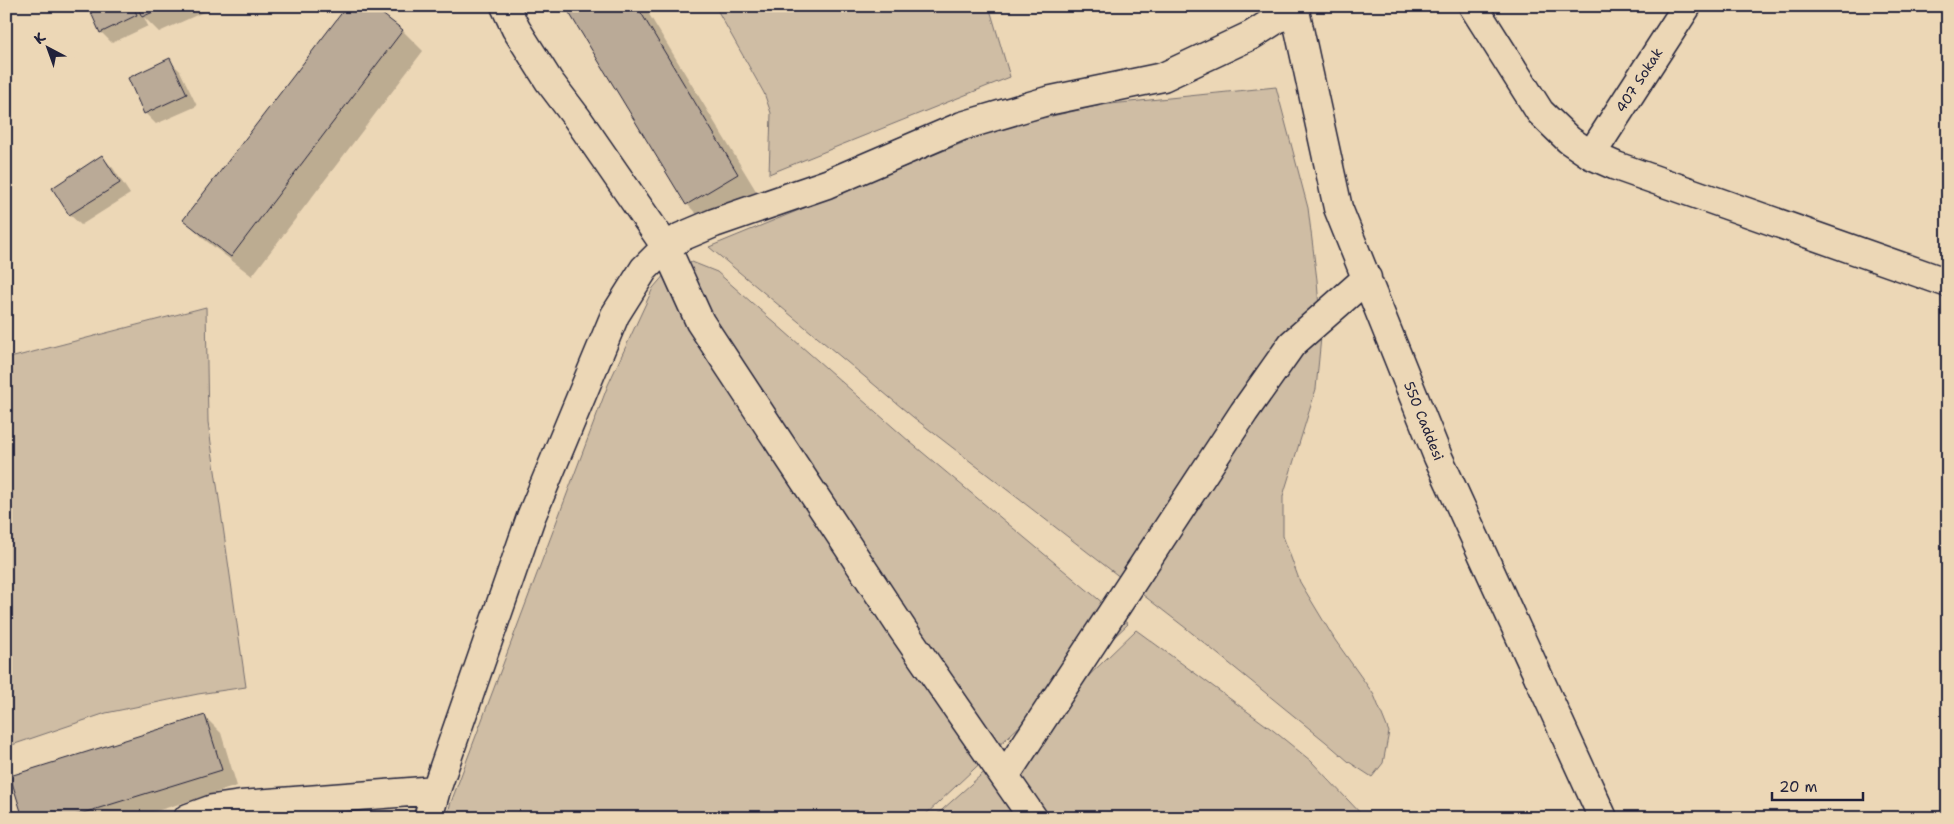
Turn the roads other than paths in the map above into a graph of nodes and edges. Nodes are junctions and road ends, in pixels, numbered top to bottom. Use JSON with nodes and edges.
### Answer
{"nodes":[{"id":1,"x":505,"y":6,"type":"edge"},
{"id":2,"x":1687,"y":6,"type":"edge"},
{"id":3,"x":1295,"y":7,"type":"edge"},
{"id":4,"x":1481,"y":10,"type":"edge"},
{"id":5,"x":1591,"y":155,"type":"junction"},
{"id":6,"x":666,"y":247,"type":"junction"},
{"id":7,"x":1367,"y":278,"type":"junction"},
{"id":8,"x":1948,"y":283,"type":"edge"},
{"id":9,"x":1005,"y":776,"type":"junction"},
{"id":10,"x":436,"y":790,"type":"junction"},
{"id":11,"x":188,"y":818,"type":"edge"},
{"id":12,"x":428,"y":818,"type":"edge"},
{"id":13,"x":1034,"y":818,"type":"edge"},
{"id":14,"x":1603,"y":818,"type":"edge"}],
"edges":[{"from":1,"to":6,"type":"street"},
{"from":2,"to":5,"type":"street","name":"407 Sokak"},
{"from":3,"to":6,"type":"street"},
{"from":3,"to":7,"type":"street","name":"550 Caddesi"},
{"from":4,"to":5,"type":"street"},
{"from":5,"to":8,"type":"street"},
{"from":6,"to":9,"type":"street"},
{"from":6,"to":10,"type":"street"},
{"from":7,"to":9,"type":"street"},
{"from":7,"to":14,"type":"street","name":"550 Caddesi"},
{"from":9,"to":13,"type":"street"},
{"from":10,"to":11,"type":"street"},
{"from":10,"to":12,"type":"street"}]}
